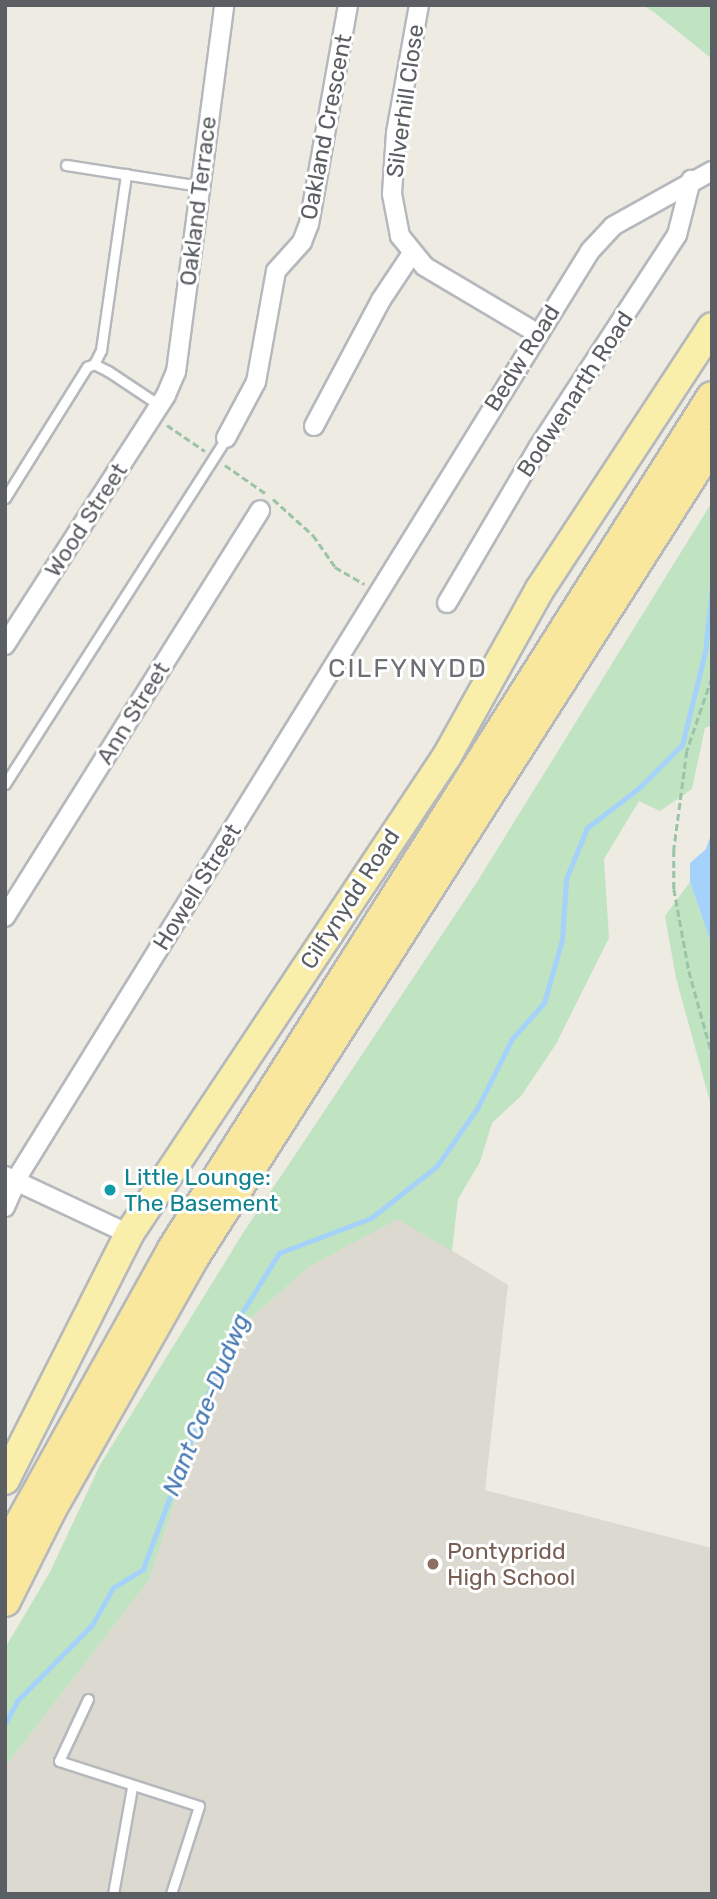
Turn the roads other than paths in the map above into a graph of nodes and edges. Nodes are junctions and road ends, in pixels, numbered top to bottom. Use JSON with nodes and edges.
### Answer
{"nodes":[{"id":1,"x":224,"y":5,"type":"edge"},
{"id":2,"x":348,"y":5,"type":"edge"},
{"id":3,"x":419,"y":5,"type":"edge"},
{"id":4,"x":66,"y":164,"type":"dead end"},
{"id":5,"x":712,"y":171,"type":"edge"},
{"id":6,"x":126,"y":174,"type":"junction"},
{"id":7,"x":691,"y":180,"type":"junction"},
{"id":8,"x":201,"y":186,"type":"junction"},
{"id":9,"x":411,"y":255,"type":"junction"},
{"id":10,"x":712,"y":327,"type":"edge"},
{"id":11,"x":537,"y":333,"type":"junction"},
{"id":12,"x":93,"y":365,"type":"junction"},
{"id":13,"x":712,"y":397,"type":"edge"},
{"id":14,"x":163,"y":400,"type":"junction"},
{"id":15,"x":314,"y":426,"type":"dead end"},
{"id":16,"x":226,"y":438,"type":"joint"},
{"id":17,"x":712,"y":444,"type":"edge"},
{"id":18,"x":5,"y":498,"type":"edge"},
{"id":19,"x":260,"y":510,"type":"dead end"},
{"id":20,"x":380,"y":593,"type":"joint"},
{"id":21,"x":447,"y":603,"type":"dead end"},
{"id":22,"x":5,"y":645,"type":"edge"},
{"id":23,"x":5,"y":784,"type":"edge"},
{"id":24,"x":5,"y":917,"type":"edge"},
{"id":25,"x":11,"y":1179,"type":"edge"},
{"id":26,"x":5,"y":1207,"type":"edge"},
{"id":27,"x":129,"y":1234,"type":"junction"},
{"id":28,"x":5,"y":1480,"type":"edge"},
{"id":29,"x":5,"y":1551,"type":"edge"},
{"id":30,"x":5,"y":1601,"type":"edge"},
{"id":31,"x":88,"y":1699,"type":"dead end"},
{"id":32,"x":132,"y":1787,"type":"junction"},
{"id":33,"x":113,"y":1894,"type":"edge"},
{"id":34,"x":171,"y":1894,"type":"edge"}],
"edges":[{"from":1,"to":8,"type":"street","name":"Oakland Terrace"},
{"from":2,"to":16,"type":"street","name":"Oakland Crescent"},
{"from":3,"to":9,"type":"street","name":"Silverhill Close"},
{"from":4,"to":6,"type":"lane"},
{"from":5,"to":7,"type":"street","name":"Bedw Road"},
{"from":6,"to":8,"type":"lane"},
{"from":6,"to":12,"type":"lane"},
{"from":7,"to":11,"type":"street","name":"Bedw Road"},
{"from":7,"to":21,"type":"street","name":"Bodwenarth Road"},
{"from":8,"to":14,"type":"street","name":"Oakland Terrace"},
{"from":9,"to":11,"type":"street"},
{"from":9,"to":15,"type":"street"},
{"from":10,"to":27,"type":"main road","name":"Cilfynydd Road"},
{"from":11,"to":20,"type":"street","name":"Bedw Road"},
{"from":12,"to":14,"type":"lane"},
{"from":12,"to":18,"type":"lane"},
{"from":13,"to":29,"type":"highway"},
{"from":14,"to":22,"type":"street","name":"Wood Street"},
{"from":16,"to":23,"type":"lane"},
{"from":17,"to":30,"type":"highway"},
{"from":19,"to":24,"type":"street","name":"Ann Street"},
{"from":20,"to":25,"type":"street","name":"Howell Street"},
{"from":25,"to":26,"type":"street","name":"Howell Street"},
{"from":25,"to":27,"type":"street"},
{"from":27,"to":28,"type":"main road","name":"Cilfynydd Road"},
{"from":31,"to":32,"type":"lane"},
{"from":32,"to":33,"type":"lane"},
{"from":32,"to":34,"type":"lane"}]}
